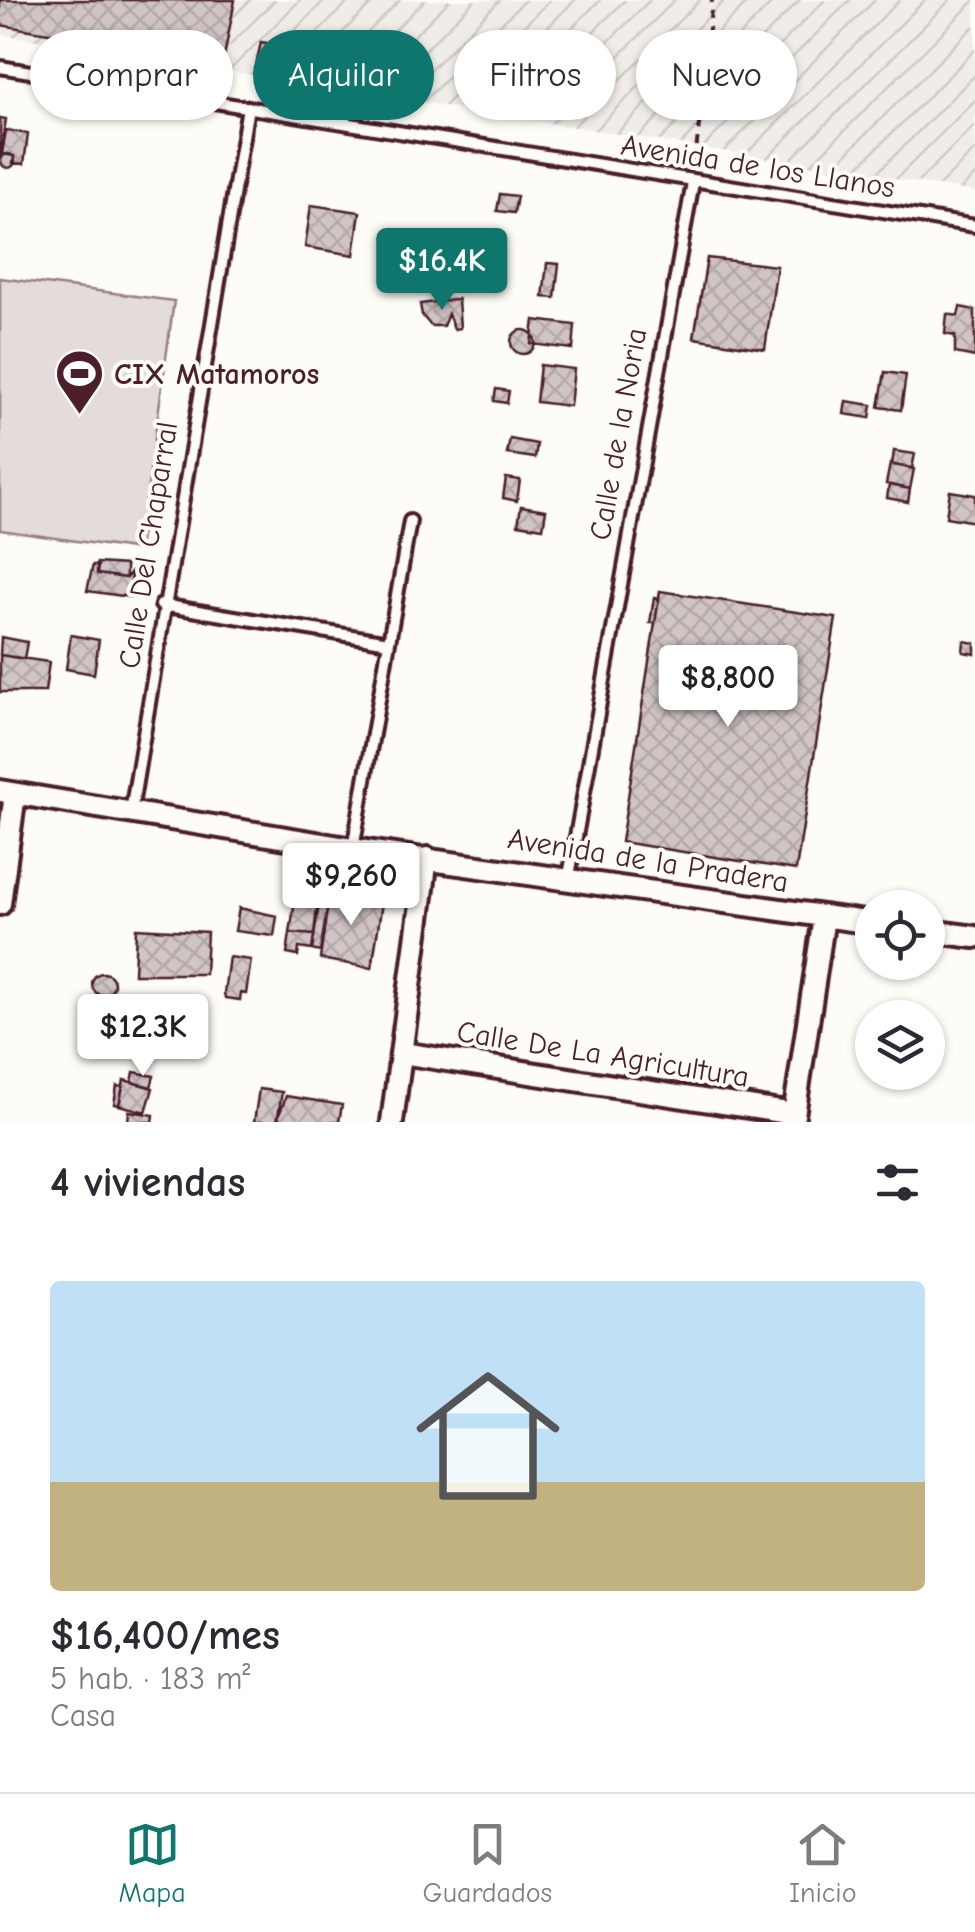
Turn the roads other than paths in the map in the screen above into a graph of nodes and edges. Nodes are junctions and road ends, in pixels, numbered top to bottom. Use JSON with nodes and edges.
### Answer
{"nodes":[{"id":1,"x":0,"y":67,"type":"edge"},
{"id":2,"x":248,"y":107,"type":"junction"},
{"id":3,"x":693,"y":182,"type":"junction"},
{"id":4,"x":975,"y":226,"type":"edge"},
{"id":5,"x":410,"y":521,"type":"dead end"},
{"id":6,"x":162,"y":605,"type":"junction"},
{"id":7,"x":388,"y":642,"type":"junction"},
{"id":8,"x":8,"y":792,"type":"edge"},
{"id":9,"x":130,"y":814,"type":"junction"},
{"id":10,"x":353,"y":849,"type":"junction"},
{"id":11,"x":427,"y":858,"type":"junction"},
{"id":12,"x":569,"y":876,"type":"junction"},
{"id":13,"x":0,"y":904,"type":"edge"},
{"id":14,"x":824,"y":917,"type":"junction"},
{"id":15,"x":855,"y":921,"type":"edge"},
{"id":16,"x":945,"y":933,"type":"edge"},
{"id":17,"x":975,"y":937,"type":"edge"},
{"id":18,"x":402,"y":1053,"type":"junction"},
{"id":19,"x":793,"y":1118,"type":"edge"},
{"id":20,"x":392,"y":1122,"type":"edge"}],
"edges":[{"from":1,"to":2,"type":"lane","name":"Avenida de los Llanos"},
{"from":2,"to":3,"type":"lane","name":"Avenida de los Llanos"},
{"from":2,"to":6,"type":"lane","name":"Calle Del Chaparral"},
{"from":3,"to":4,"type":"lane","name":"Avenida de los Llanos"},
{"from":3,"to":12,"type":"lane","name":"Calle de la Noria"},
{"from":5,"to":7,"type":"lane"},
{"from":6,"to":7,"type":"lane"},
{"from":6,"to":9,"type":"lane","name":"Calle Del Chaparral"},
{"from":7,"to":10,"type":"lane"},
{"from":8,"to":9,"type":"street","name":"Avenida de la Pradera"},
{"from":8,"to":13,"type":"street"},
{"from":9,"to":10,"type":"street","name":"Avenida de la Pradera"},
{"from":10,"to":11,"type":"street","name":"Avenida de la Pradera"},
{"from":11,"to":12,"type":"street","name":"Avenida de la Pradera"},
{"from":11,"to":18,"type":"street"},
{"from":12,"to":14,"type":"street","name":"Avenida de la Pradera"},
{"from":14,"to":15,"type":"street","name":"Avenida de la Pradera"},
{"from":14,"to":19,"type":"street"},
{"from":16,"to":17,"type":"street"},
{"from":18,"to":19,"type":"street","name":"Calle De La Agricultura"},
{"from":18,"to":20,"type":"street"}]}
